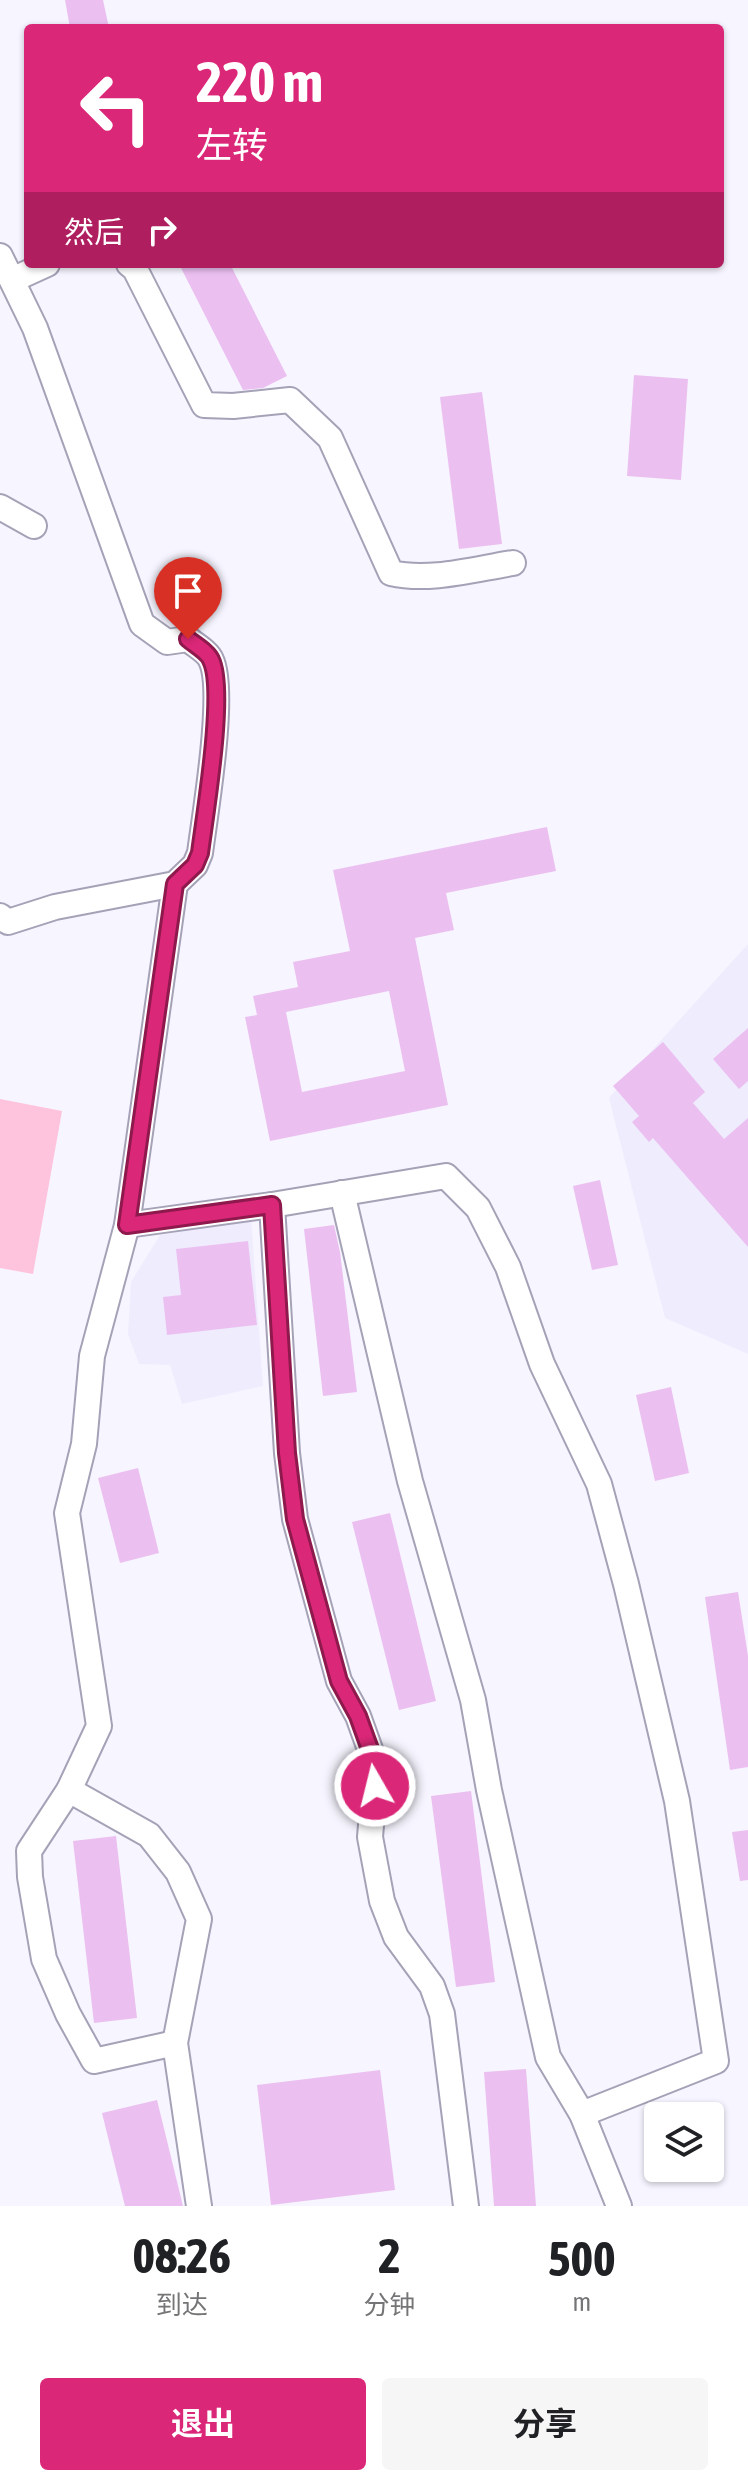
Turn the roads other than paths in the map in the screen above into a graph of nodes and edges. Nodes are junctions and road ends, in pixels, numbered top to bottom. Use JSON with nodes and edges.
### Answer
{"nodes":[{"id":1,"x":0,"y":256,"type":"edge"},
{"id":2,"x":38,"y":268,"type":"edge"},
{"id":3,"x":134,"y":268,"type":"edge"},
{"id":4,"x":12,"y":280,"type":"junction"},
{"id":5,"x":0,"y":507,"type":"edge"},
{"id":6,"x":34,"y":526,"type":"dead end"},
{"id":7,"x":513,"y":563,"type":"dead end"},
{"id":8,"x":175,"y":884,"type":"junction"},
{"id":9,"x":0,"y":916,"type":"edge"},
{"id":10,"x":342,"y":1193,"type":"junction"},
{"id":11,"x":272,"y":1205,"type":"junction"},
{"id":12,"x":127,"y":1225,"type":"junction"},
{"id":13,"x":69,"y":1790,"type":"junction"},
{"id":14,"x":175,"y":2043,"type":"junction"},
{"id":15,"x":582,"y":2114,"type":"junction"},
{"id":16,"x":199,"y":2206,"type":"edge"},
{"id":17,"x":466,"y":2206,"type":"edge"},
{"id":18,"x":619,"y":2206,"type":"edge"}],
"edges":[{"from":1,"to":4,"type":"street"},
{"from":2,"to":4,"type":"street"},
{"from":3,"to":7,"type":"street"},
{"from":4,"to":8,"type":"street"},
{"from":5,"to":6,"type":"street"},
{"from":8,"to":9,"type":"street"},
{"from":8,"to":12,"type":"street"},
{"from":10,"to":11,"type":"street"},
{"from":10,"to":15,"type":"street"},
{"from":10,"to":15,"type":"street"},
{"from":11,"to":12,"type":"street"},
{"from":11,"to":17,"type":"street"},
{"from":12,"to":13,"type":"street"},
{"from":13,"to":14,"type":"street"},
{"from":13,"to":14,"type":"street"},
{"from":14,"to":16,"type":"street"},
{"from":15,"to":18,"type":"street"}]}
